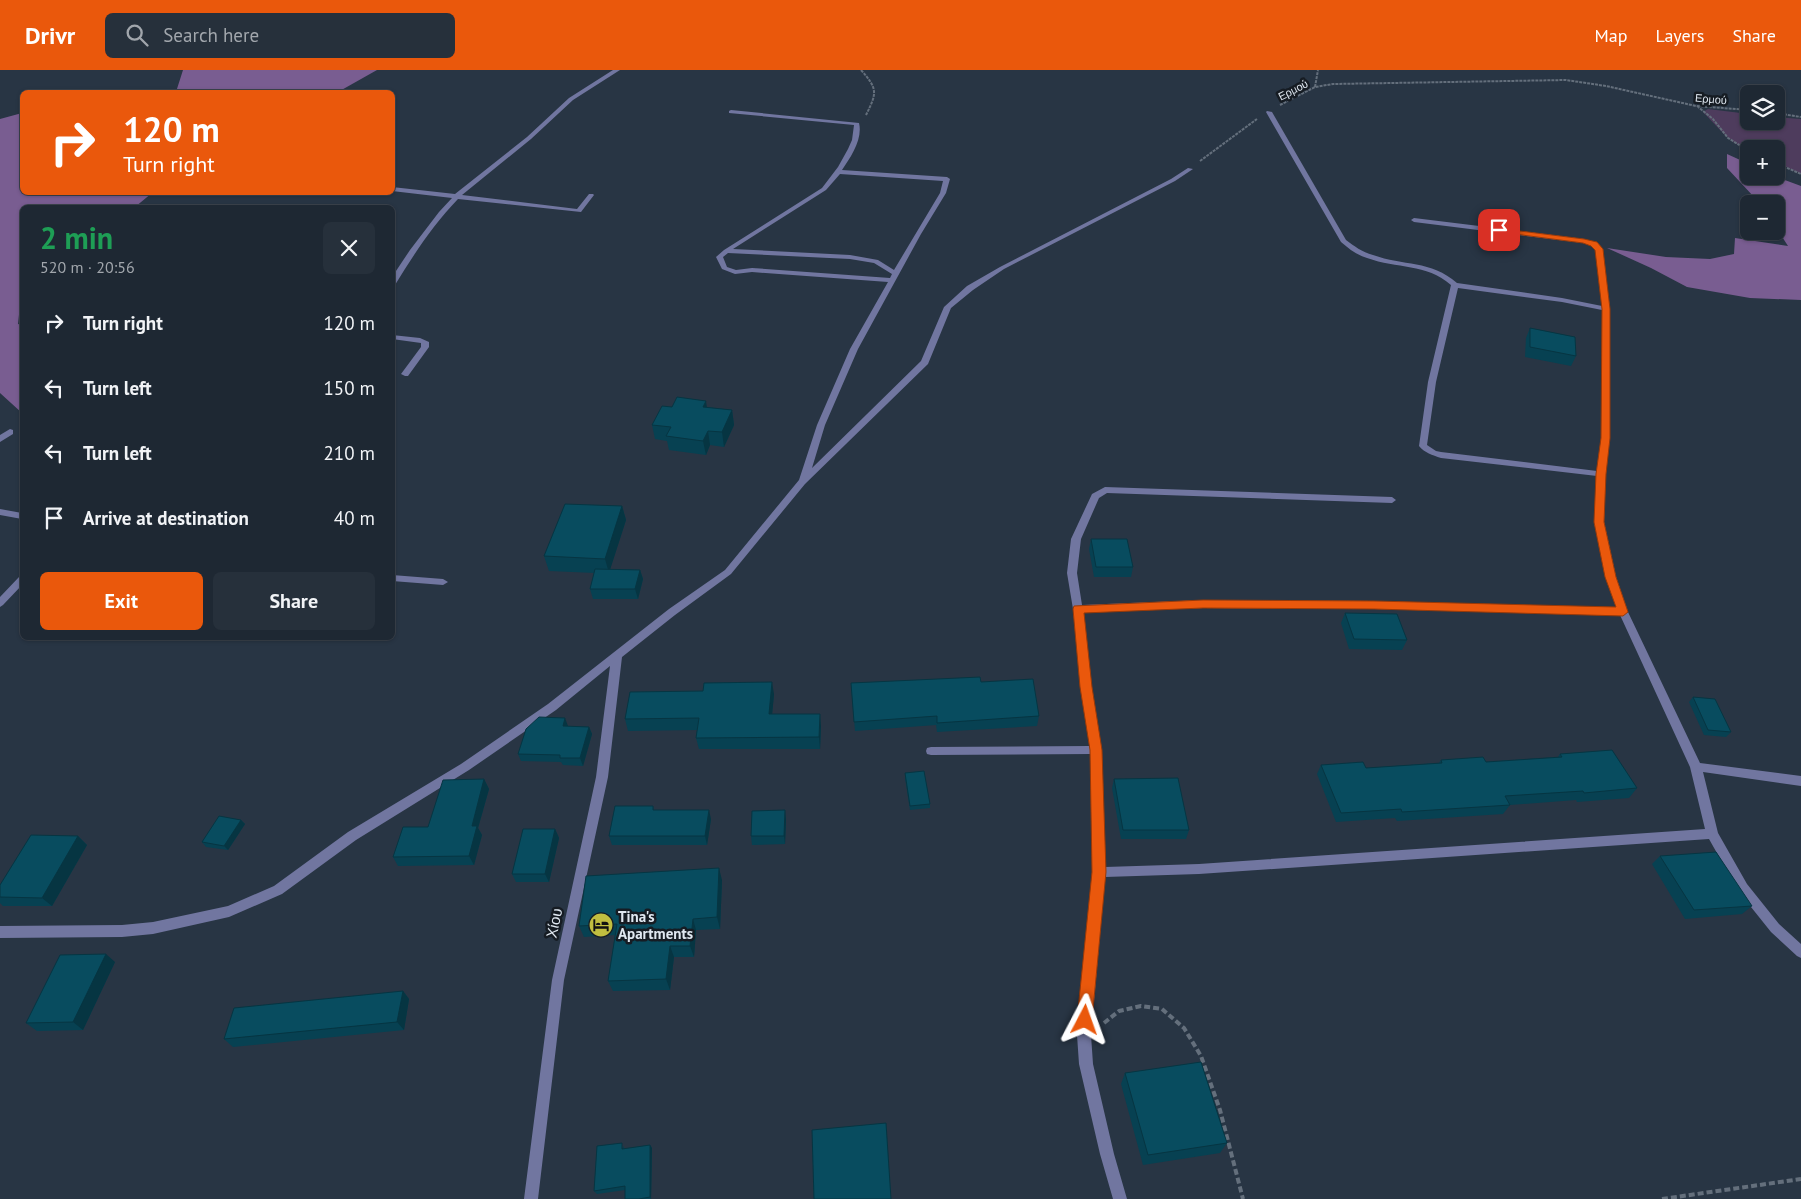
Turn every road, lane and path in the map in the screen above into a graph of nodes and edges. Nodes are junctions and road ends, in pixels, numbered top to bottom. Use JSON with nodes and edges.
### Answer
{"nodes":[{"id":1,"x":617,"y":70,"type":"edge"},
{"id":2,"x":861,"y":70,"type":"edge"},
{"id":3,"x":1318,"y":70,"type":"edge"},
{"id":4,"x":1315,"y":87,"type":"junction"},
{"id":5,"x":1696,"y":106,"type":"junction"},
{"id":6,"x":1740,"y":109,"type":"edge"},
{"id":7,"x":731,"y":112,"type":"dead end"},
{"id":8,"x":1269,"y":112,"type":"junction"},
{"id":9,"x":1785,"y":114,"type":"edge"},
{"id":10,"x":1801,"y":116,"type":"edge"},
{"id":11,"x":857,"y":124,"type":"junction"},
{"id":12,"x":1740,"y":145,"type":"edge"},
{"id":13,"x":1785,"y":167,"type":"edge"},
{"id":14,"x":1190,"y":169,"type":"joint"},
{"id":15,"x":838,"y":172,"type":"junction"},
{"id":16,"x":1801,"y":174,"type":"edge"},
{"id":17,"x":395,"y":189,"type":"edge"},
{"id":18,"x":591,"y":195,"type":"dead end"},
{"id":19,"x":456,"y":197,"type":"junction"},
{"id":20,"x":1414,"y":220,"type":"dead end"},
{"id":21,"x":726,"y":251,"type":"junction"},
{"id":22,"x":894,"y":277,"type":"junction"},
{"id":23,"x":395,"y":278,"type":"edge"},
{"id":24,"x":1455,"y":285,"type":"junction"},
{"id":25,"x":1606,"y":309,"type":"junction"},
{"id":26,"x":395,"y":337,"type":"edge"},
{"id":27,"x":405,"y":374,"type":"dead end"},
{"id":28,"x":10,"y":432,"type":"dead end"},
{"id":29,"x":0,"y":439,"type":"edge"},
{"id":30,"x":1601,"y":474,"type":"junction"},
{"id":31,"x":802,"y":482,"type":"junction"},
{"id":32,"x":1392,"y":500,"type":"dead end"},
{"id":33,"x":0,"y":512,"type":"edge"},
{"id":34,"x":20,"y":516,"type":"edge"},
{"id":35,"x":395,"y":578,"type":"edge"},
{"id":36,"x":20,"y":581,"type":"edge"},
{"id":37,"x":443,"y":582,"type":"dead end"},
{"id":38,"x":0,"y":603,"type":"edge"},
{"id":39,"x":1078,"y":609,"type":"junction"},
{"id":40,"x":1623,"y":612,"type":"junction"},
{"id":41,"x":617,"y":655,"type":"junction"},
{"id":42,"x":1096,"y":750,"type":"junction"},
{"id":43,"x":931,"y":751,"type":"dead end"},
{"id":44,"x":1696,"y":766,"type":"junction"},
{"id":45,"x":1801,"y":781,"type":"edge"},
{"id":46,"x":1712,"y":834,"type":"junction"},
{"id":47,"x":1099,"y":872,"type":"junction"},
{"id":48,"x":0,"y":932,"type":"edge"},
{"id":49,"x":1801,"y":952,"type":"edge"},
{"id":50,"x":1084,"y":1035,"type":"junction"},
{"id":51,"x":1801,"y":1178,"type":"edge"},
{"id":52,"x":531,"y":1199,"type":"edge"},
{"id":53,"x":1120,"y":1199,"type":"edge"},
{"id":54,"x":1243,"y":1199,"type":"edge"},
{"id":55,"x":1662,"y":1199,"type":"edge"}],
"edges":[{"from":1,"to":19,"type":"street"},
{"from":2,"to":11,"type":"path"},
{"from":3,"to":4,"type":"path"},
{"from":4,"to":5,"type":"path","name":"Ερμού"},
{"from":4,"to":8,"type":"path","name":"Ερμού"},
{"from":5,"to":6,"type":"path","name":"Ερμού"},
{"from":5,"to":12,"type":"path"},
{"from":7,"to":11,"type":"street"},
{"from":8,"to":14,"type":"path","name":"Ερμού"},
{"from":8,"to":24,"type":"street"},
{"from":9,"to":10,"type":"path"},
{"from":11,"to":15,"type":"street"},
{"from":13,"to":16,"type":"path"},
{"from":14,"to":31,"type":"street"},
{"from":15,"to":21,"type":"street"},
{"from":15,"to":22,"type":"street"},
{"from":17,"to":19,"type":"street"},
{"from":18,"to":19,"type":"street"},
{"from":19,"to":23,"type":"street"},
{"from":20,"to":25,"type":"street"},
{"from":21,"to":22,"type":"street"},
{"from":21,"to":22,"type":"street"},
{"from":22,"to":31,"type":"street"},
{"from":24,"to":25,"type":"street"},
{"from":24,"to":30,"type":"street"},
{"from":25,"to":30,"type":"street"},
{"from":26,"to":27,"type":"street"},
{"from":28,"to":29,"type":"street"},
{"from":30,"to":40,"type":"street"},
{"from":31,"to":41,"type":"street"},
{"from":32,"to":39,"type":"street"},
{"from":33,"to":34,"type":"street"},
{"from":35,"to":37,"type":"street"},
{"from":36,"to":38,"type":"street"},
{"from":39,"to":40,"type":"street"},
{"from":39,"to":42,"type":"street"},
{"from":40,"to":44,"type":"street"},
{"from":41,"to":48,"type":"street"},
{"from":41,"to":52,"type":"street","name":"Χίου"},
{"from":42,"to":43,"type":"street"},
{"from":42,"to":47,"type":"street"},
{"from":44,"to":45,"type":"street"},
{"from":44,"to":46,"type":"street"},
{"from":46,"to":47,"type":"street"},
{"from":46,"to":49,"type":"street"},
{"from":47,"to":50,"type":"street"},
{"from":50,"to":53,"type":"street"},
{"from":50,"to":54,"type":"path"},
{"from":51,"to":55,"type":"path"}]}
